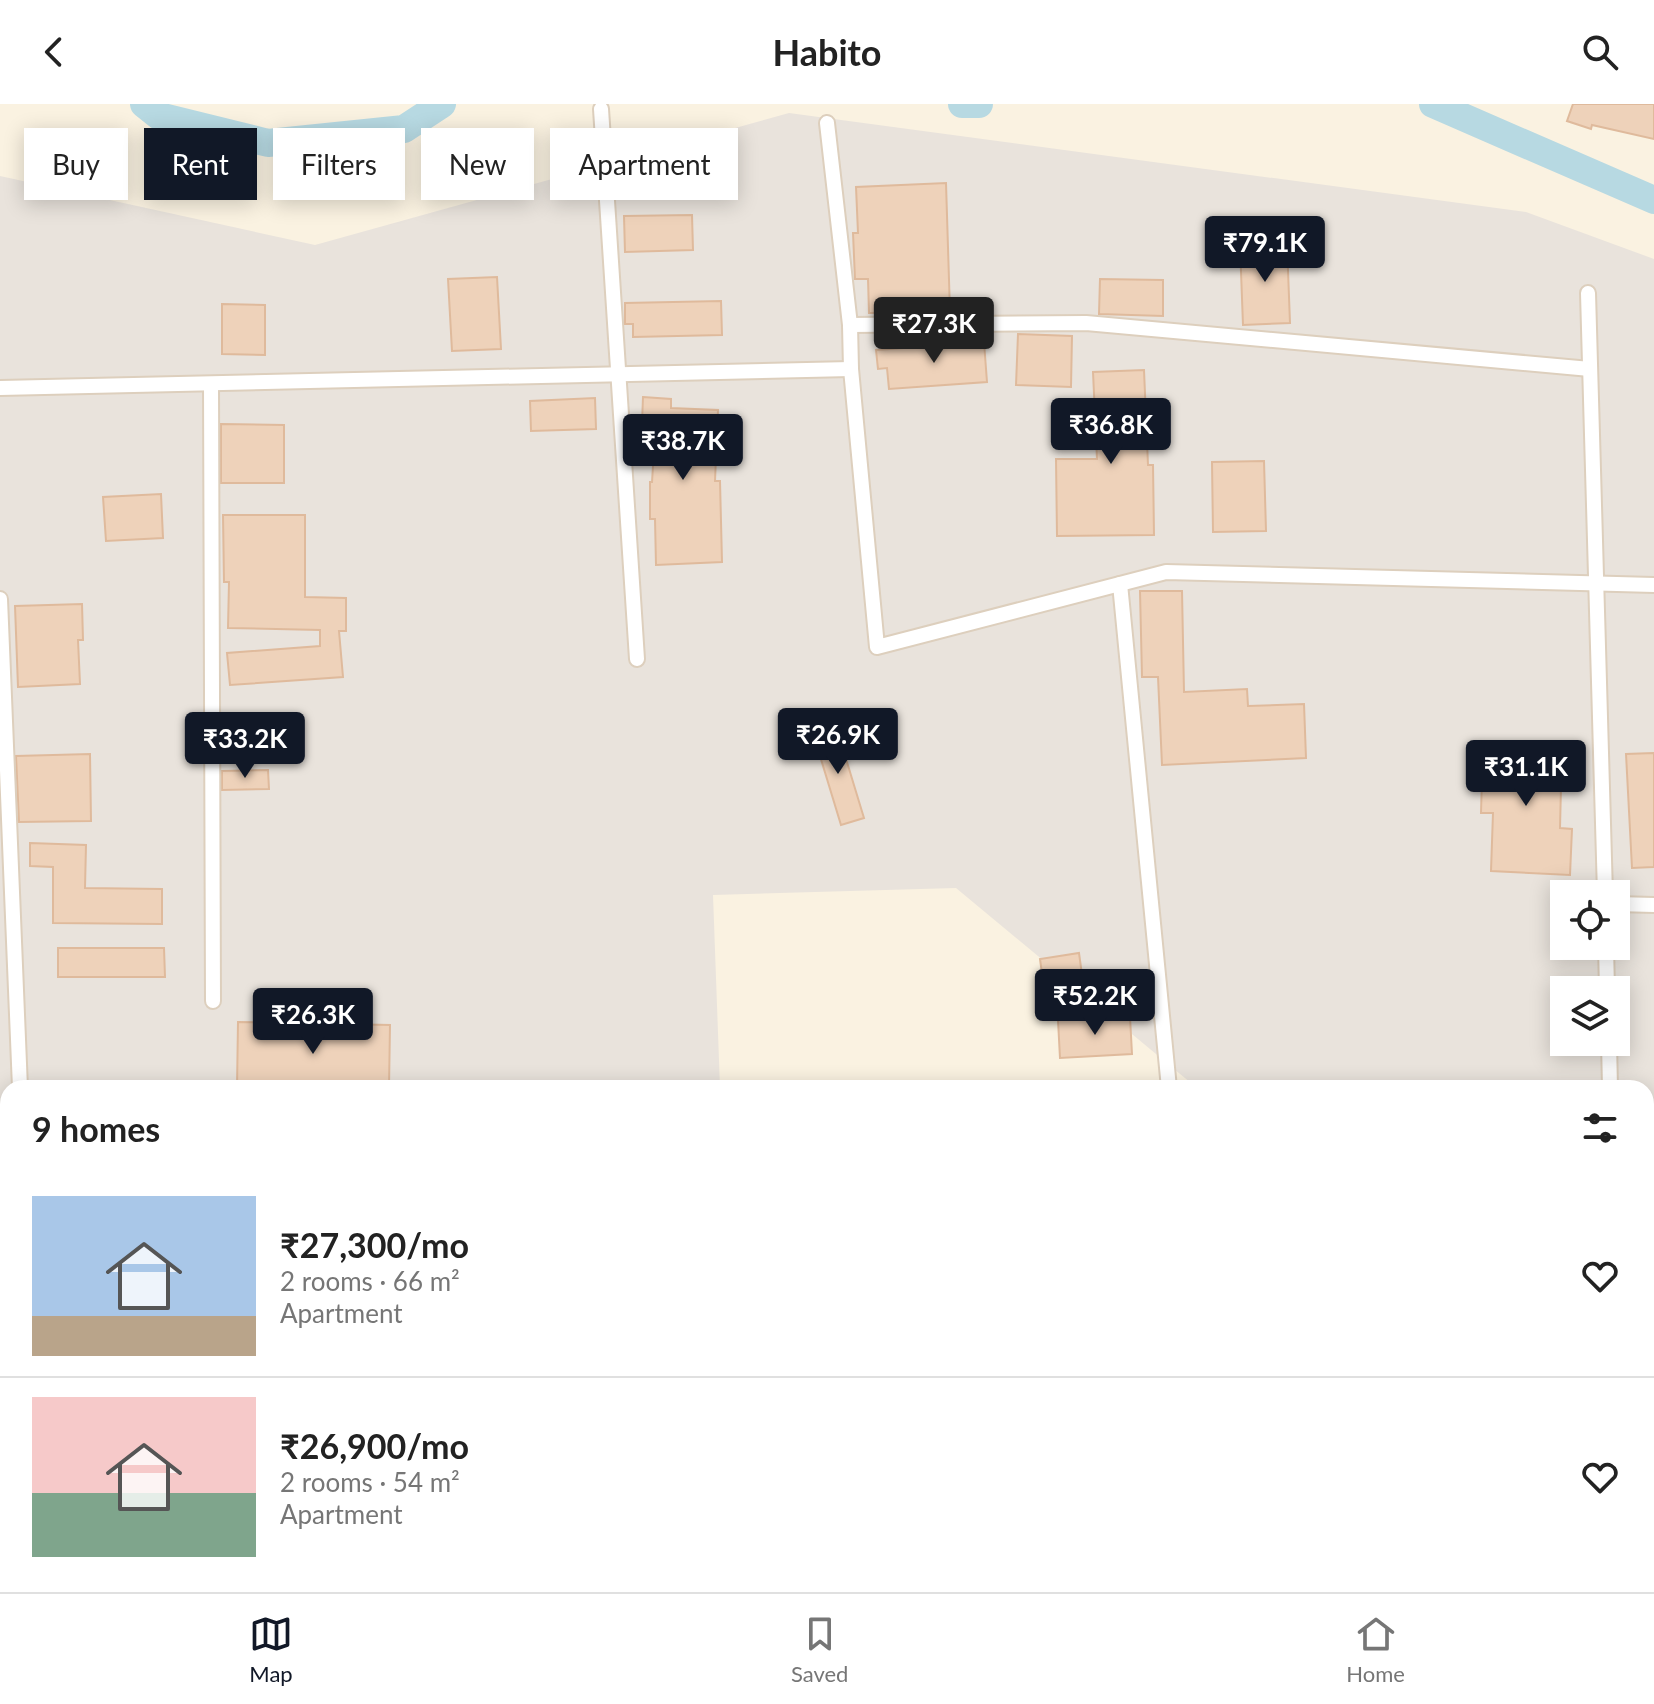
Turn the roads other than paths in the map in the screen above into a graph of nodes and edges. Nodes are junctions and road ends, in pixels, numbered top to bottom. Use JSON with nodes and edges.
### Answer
{"nodes":[{"id":1,"x":601,"y":109,"type":"dead end"},
{"id":2,"x":827,"y":123,"type":"dead end"},
{"id":3,"x":1588,"y":293,"type":"dead end"},
{"id":4,"x":850,"y":325,"type":"junction"},
{"id":5,"x":851,"y":369,"type":"junction"},
{"id":6,"x":1590,"y":369,"type":"junction"},
{"id":7,"x":619,"y":374,"type":"junction"},
{"id":8,"x":211,"y":384,"type":"junction"},
{"id":9,"x":0,"y":388,"type":"edge"},
{"id":10,"x":1596,"y":583,"type":"junction"},
{"id":11,"x":1120,"y":584,"type":"junction"},
{"id":12,"x":1654,"y":585,"type":"edge"},
{"id":13,"x":0,"y":599,"type":"edge"},
{"id":14,"x":637,"y":659,"type":"dead end"},
{"id":15,"x":1605,"y":880,"type":"edge"},
{"id":16,"x":1630,"y":904,"type":"edge"},
{"id":17,"x":1654,"y":905,"type":"edge"},
{"id":18,"x":213,"y":1001,"type":"dead end"},
{"id":19,"x":1609,"y":1056,"type":"edge"},
{"id":20,"x":20,"y":1080,"type":"edge"},
{"id":21,"x":1168,"y":1080,"type":"edge"},
{"id":22,"x":1610,"y":1080,"type":"edge"}],
"edges":[{"from":1,"to":7,"type":"street"},
{"from":2,"to":4,"type":"street"},
{"from":3,"to":6,"type":"street"},
{"from":4,"to":5,"type":"street"},
{"from":4,"to":6,"type":"street"},
{"from":5,"to":7,"type":"street"},
{"from":5,"to":11,"type":"street"},
{"from":6,"to":10,"type":"street"},
{"from":7,"to":8,"type":"street"},
{"from":7,"to":14,"type":"street"},
{"from":8,"to":9,"type":"street"},
{"from":8,"to":18,"type":"street"},
{"from":10,"to":11,"type":"street"},
{"from":10,"to":12,"type":"street"},
{"from":10,"to":15,"type":"street"},
{"from":11,"to":21,"type":"street"},
{"from":13,"to":20,"type":"street"},
{"from":16,"to":17,"type":"street"},
{"from":19,"to":22,"type":"street"}]}
